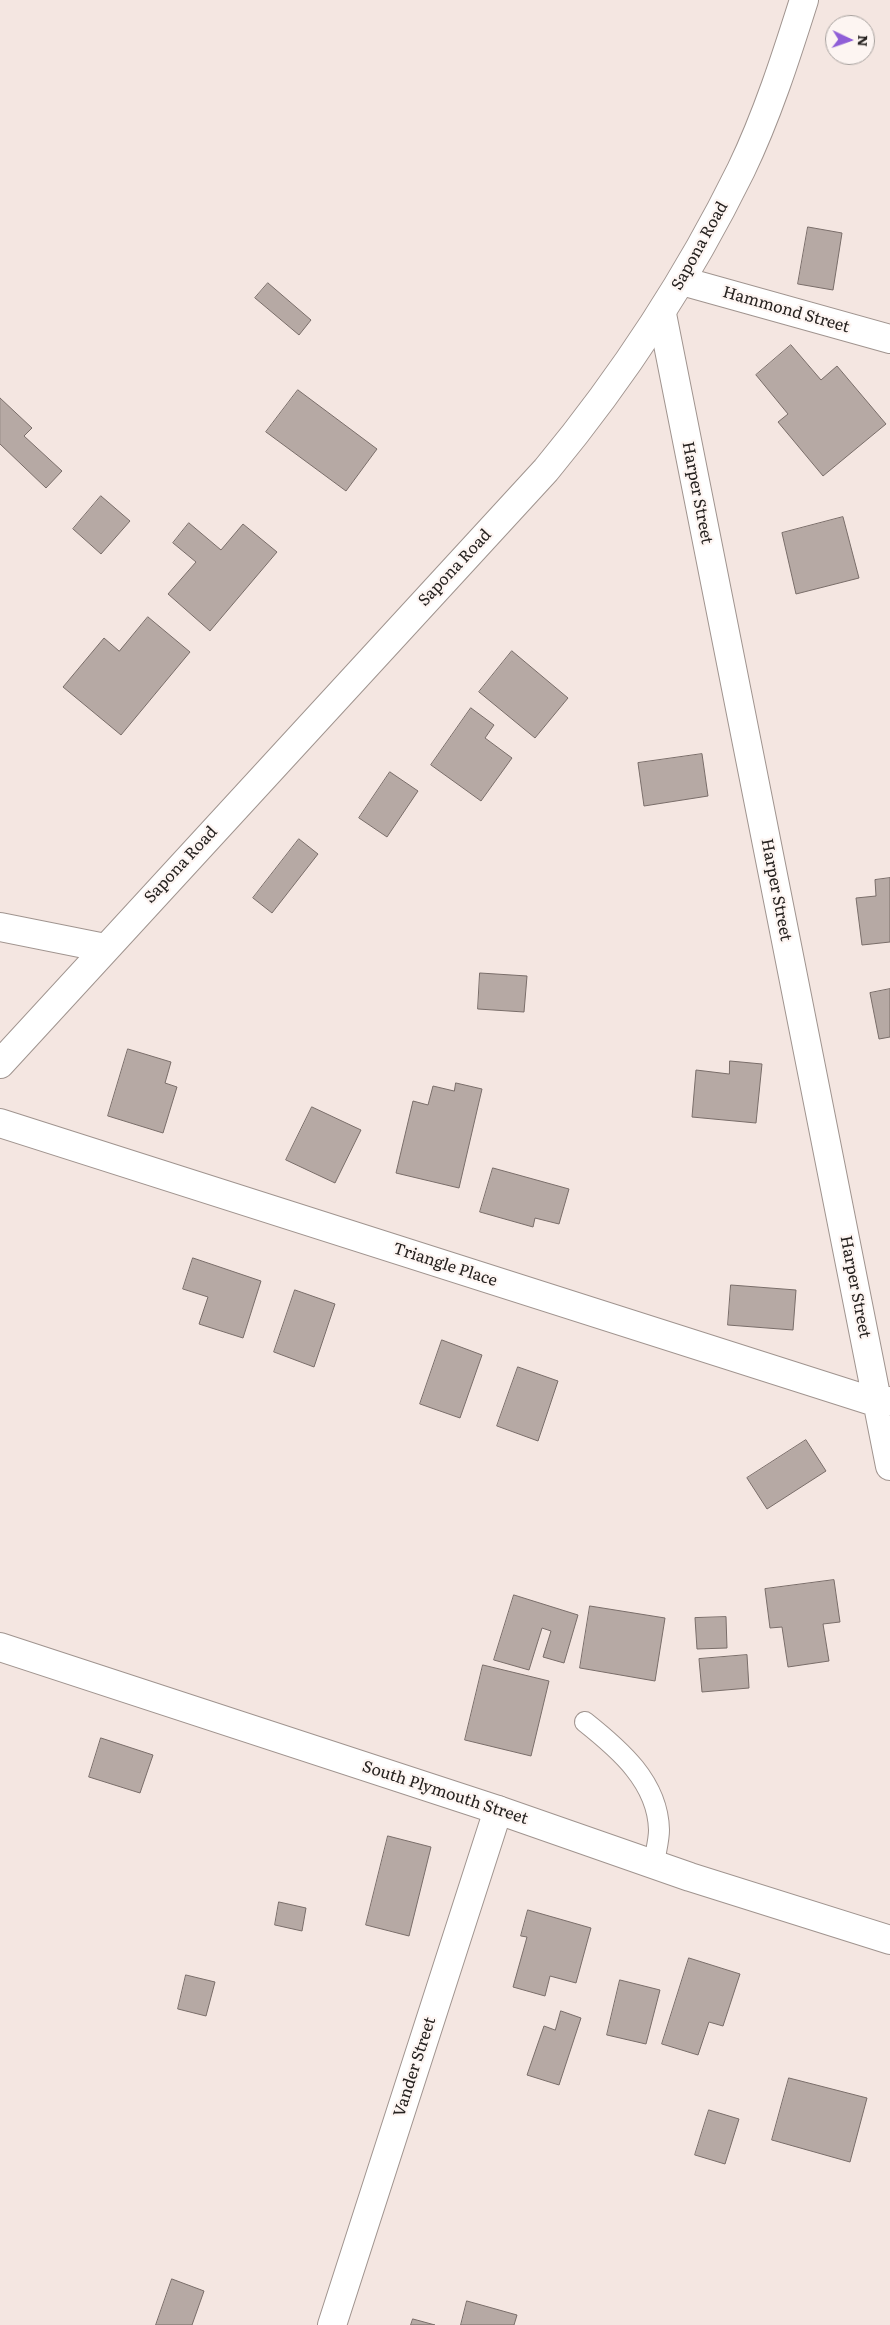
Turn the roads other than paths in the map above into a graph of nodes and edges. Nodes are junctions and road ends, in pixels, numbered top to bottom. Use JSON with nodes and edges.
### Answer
{"nodes":[{"id":1,"x":804,"y":0,"type":"edge"},
{"id":2,"x":682,"y":281,"type":"junction"},
{"id":3,"x":662,"y":314,"type":"junction"},
{"id":4,"x":890,"y":339,"type":"edge"},
{"id":5,"x":0,"y":927,"type":"edge"},
{"id":6,"x":104,"y":948,"type":"junction"},
{"id":7,"x":0,"y":1064,"type":"edge"},
{"id":8,"x":0,"y":1123,"type":"edge"},
{"id":9,"x":884,"y":1402,"type":"edge"},
{"id":10,"x":890,"y":1466,"type":"edge"},
{"id":11,"x":0,"y":1647,"type":"edge"},
{"id":12,"x":586,"y":1722,"type":"dead end"},
{"id":13,"x":498,"y":1810,"type":"junction"},
{"id":14,"x":654,"y":1864,"type":"junction"},
{"id":15,"x":890,"y":1940,"type":"edge"},
{"id":16,"x":332,"y":2325,"type":"edge"}],
"edges":[{"from":1,"to":2,"type":"street","name":"Sapona Road"},
{"from":2,"to":3,"type":"street","name":"Sapona Road"},
{"from":2,"to":4,"type":"street","name":"Hammond Street"},
{"from":3,"to":6,"type":"street","name":"Sapona Road"},
{"from":3,"to":9,"type":"street","name":"Harper Street"},
{"from":5,"to":6,"type":"street"},
{"from":6,"to":7,"type":"street","name":"Sapona Road"},
{"from":8,"to":9,"type":"street","name":"Triangle Place"},
{"from":9,"to":10,"type":"street","name":"Harper Street"},
{"from":11,"to":13,"type":"street","name":"South Plymouth Street"},
{"from":12,"to":14,"type":"lane"},
{"from":13,"to":14,"type":"street","name":"South Plymouth Street"},
{"from":13,"to":16,"type":"street","name":"Vander Street"},
{"from":14,"to":15,"type":"street","name":"South Plymouth Street"}]}
